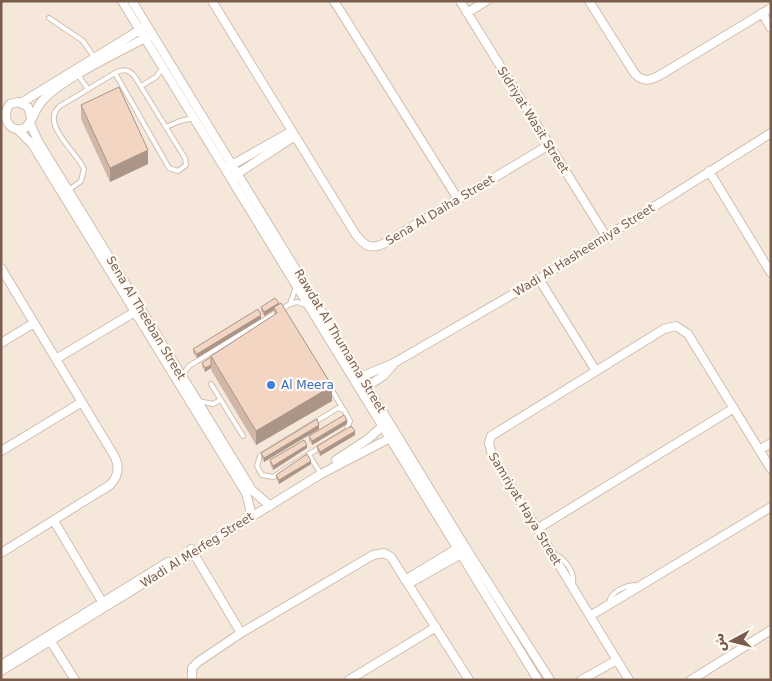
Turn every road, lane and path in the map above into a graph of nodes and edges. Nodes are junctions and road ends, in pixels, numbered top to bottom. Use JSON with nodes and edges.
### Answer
{"nodes":[{"id":1,"x":122,"y":1,"type":"edge"},
{"id":2,"x":132,"y":1,"type":"edge"},
{"id":3,"x":212,"y":1,"type":"edge"},
{"id":4,"x":334,"y":1,"type":"edge"},
{"id":5,"x":460,"y":1,"type":"edge"},
{"id":6,"x":486,"y":1,"type":"edge"},
{"id":7,"x":589,"y":1,"type":"edge"},
{"id":8,"x":771,"y":8,"type":"edge"},
{"id":9,"x":467,"y":13,"type":"junction"},
{"id":10,"x":762,"y":13,"type":"junction"},
{"id":11,"x":49,"y":18,"type":"dead end"},
{"id":12,"x":147,"y":26,"type":"junction"},
{"id":13,"x":771,"y":28,"type":"edge"},
{"id":14,"x":140,"y":30,"type":"junction"},
{"id":15,"x":148,"y":36,"type":"junction"},
{"id":16,"x":94,"y":56,"type":"junction"},
{"id":17,"x":87,"y":66,"type":"junction"},
{"id":18,"x":163,"y":68,"type":"junction"},
{"id":19,"x":115,"y":73,"type":"junction"},
{"id":20,"x":78,"y":75,"type":"junction"},
{"id":21,"x":141,"y":86,"type":"junction"},
{"id":22,"x":88,"y":89,"type":"junction"},
{"id":23,"x":21,"y":103,"type":"junction"},
{"id":24,"x":3,"y":113,"type":"edge"},
{"id":25,"x":194,"y":118,"type":"junction"},
{"id":26,"x":31,"y":120,"type":"junction"},
{"id":27,"x":1,"y":126,"type":"edge"},
{"id":28,"x":166,"y":127,"type":"junction"},
{"id":29,"x":14,"y":129,"type":"junction"},
{"id":30,"x":771,"y":133,"type":"edge"},
{"id":31,"x":293,"y":134,"type":"junction"},
{"id":32,"x":548,"y":145,"type":"junction"},
{"id":33,"x":233,"y":164,"type":"junction"},
{"id":34,"x":225,"y":170,"type":"junction"},
{"id":35,"x":711,"y":170,"type":"junction"},
{"id":36,"x":238,"y":173,"type":"junction"},
{"id":37,"x":230,"y":178,"type":"junction"},
{"id":38,"x":69,"y":190,"type":"junction"},
{"id":39,"x":458,"y":199,"type":"junction"},
{"id":40,"x":607,"y":238,"type":"junction"},
{"id":41,"x":771,"y":263,"type":"edge"},
{"id":42,"x":1,"y":268,"type":"edge"},
{"id":43,"x":771,"y":272,"type":"edge"},
{"id":44,"x":539,"y":279,"type":"junction"},
{"id":45,"x":296,"y":287,"type":"junction"},
{"id":46,"x":290,"y":304,"type":"junction"},
{"id":47,"x":307,"y":306,"type":"junction"},
{"id":48,"x":281,"y":309,"type":"junction"},
{"id":49,"x":138,"y":310,"type":"junction"},
{"id":50,"x":285,"y":316,"type":"edge"},
{"id":51,"x":34,"y":323,"type":"junction"},
{"id":52,"x":1,"y":343,"type":"edge"},
{"id":53,"x":56,"y":359,"type":"junction"},
{"id":54,"x":394,"y":363,"type":"junction"},
{"id":55,"x":175,"y":366,"type":"junction"},
{"id":56,"x":189,"y":366,"type":"junction"},
{"id":57,"x":596,"y":371,"type":"junction"},
{"id":58,"x":182,"y":378,"type":"junction"},
{"id":59,"x":324,"y":378,"type":"edge"},
{"id":60,"x":358,"y":378,"type":"junction"},
{"id":61,"x":211,"y":384,"type":"dead end"},
{"id":62,"x":364,"y":388,"type":"junction"},
{"id":63,"x":196,"y":400,"type":"junction"},
{"id":64,"x":220,"y":400,"type":"junction"},
{"id":65,"x":82,"y":402,"type":"junction"},
{"id":66,"x":213,"y":404,"type":"junction"},
{"id":67,"x":734,"y":408,"type":"junction"},
{"id":68,"x":344,"y":410,"type":"junction"},
{"id":69,"x":209,"y":421,"type":"junction"},
{"id":70,"x":385,"y":424,"type":"junction"},
{"id":71,"x":243,"y":436,"type":"dead end"},
{"id":72,"x":393,"y":437,"type":"junction"},
{"id":73,"x":771,"y":443,"type":"edge"},
{"id":74,"x":759,"y":450,"type":"junction"},
{"id":75,"x":1,"y":451,"type":"edge"},
{"id":76,"x":309,"y":455,"type":"junction"},
{"id":77,"x":771,"y":469,"type":"edge"},
{"id":78,"x":320,"y":472,"type":"junction"},
{"id":79,"x":267,"y":505,"type":"junction"},
{"id":80,"x":771,"y":507,"type":"edge"},
{"id":81,"x":252,"y":513,"type":"junction"},
{"id":82,"x":54,"y":521,"type":"junction"},
{"id":83,"x":537,"y":529,"type":"junction"},
{"id":84,"x":462,"y":549,"type":"junction"},
{"id":85,"x":192,"y":550,"type":"junction"},
{"id":86,"x":1,"y":553,"type":"edge"},
{"id":87,"x":407,"y":582,"type":"junction"},
{"id":88,"x":104,"y":605,"type":"junction"},
{"id":89,"x":590,"y":616,"type":"junction"},
{"id":90,"x":436,"y":626,"type":"junction"},
{"id":91,"x":771,"y":630,"type":"edge"},
{"id":92,"x":241,"y":633,"type":"junction"},
{"id":93,"x":47,"y":639,"type":"junction"},
{"id":94,"x":617,"y":660,"type":"junction"},
{"id":95,"x":1,"y":665,"type":"edge"},
{"id":96,"x":1,"y":671,"type":"edge"},
{"id":97,"x":69,"y":680,"type":"edge"},
{"id":98,"x":75,"y":680,"type":"edge"},
{"id":99,"x":192,"y":680,"type":"edge"},
{"id":100,"x":349,"y":680,"type":"edge"},
{"id":101,"x":469,"y":680,"type":"edge"},
{"id":102,"x":538,"y":680,"type":"edge"},
{"id":103,"x":550,"y":680,"type":"edge"},
{"id":104,"x":581,"y":680,"type":"edge"},
{"id":105,"x":629,"y":680,"type":"edge"},
{"id":106,"x":691,"y":680,"type":"edge"}],
"edges":[{"from":1,"to":14,"type":"street","name":"Rawdat Al Thumama Street"},
{"from":2,"to":12,"type":"street","name":"Rawdat Al Thumama Street"},
{"from":3,"to":31,"type":"street","name":"Sena Al Daiha Street"},
{"from":4,"to":39,"type":"street"},
{"from":5,"to":9,"type":"street","name":"Sidriyat Wasit Street"},
{"from":6,"to":9,"type":"street"},
{"from":7,"to":10,"type":"street"},
{"from":8,"to":10,"type":"street"},
{"from":9,"to":32,"type":"street","name":"Sidriyat Wasit Street"},
{"from":10,"to":13,"type":"street"},
{"from":11,"to":16,"type":"lane"},
{"from":12,"to":14,"type":"street"},
{"from":12,"to":15,"type":"street","name":"Rawdat Al Thumama Street"},
{"from":14,"to":15,"type":"street","name":"Rawdat Al Thumama Street"},
{"from":14,"to":16,"type":"street"},
{"from":15,"to":17,"type":"street"},
{"from":15,"to":18,"type":"street","name":"Rawdat Al Thumama Street"},
{"from":15,"to":33,"type":"street","name":"Rawdat Al Thumama Street"},
{"from":16,"to":17,"type":"street"},
{"from":17,"to":20,"type":"street"},
{"from":17,"to":23,"type":"street"},
{"from":18,"to":21,"type":"lane"},
{"from":18,"to":25,"type":"street","name":"Rawdat Al Thumama Street"},
{"from":19,"to":21,"type":"lane"},
{"from":19,"to":22,"type":"lane"},
{"from":19,"to":28,"type":"lane"},
{"from":20,"to":22,"type":"lane"},
{"from":20,"to":26,"type":"street"},
{"from":21,"to":28,"type":"lane"},
{"from":22,"to":38,"type":"lane"},
{"from":23,"to":24,"type":"street"},
{"from":23,"to":26,"type":"street"},
{"from":24,"to":29,"type":"street"},
{"from":25,"to":28,"type":"lane"},
{"from":25,"to":34,"type":"street","name":"Rawdat Al Thumama Street"},
{"from":26,"to":29,"type":"street"},
{"from":26,"to":38,"type":"street","name":"Sena Al Theeban Street"},
{"from":27,"to":29,"type":"street"},
{"from":29,"to":49,"type":"street","name":"Sena Al Theeban Street"},
{"from":30,"to":35,"type":"street","name":"Wadi Al Hasheemiya Street"},
{"from":31,"to":33,"type":"street"},
{"from":31,"to":36,"type":"street"},
{"from":31,"to":39,"type":"street","name":"Sena Al Daiha Street"},
{"from":32,"to":39,"type":"street","name":"Sena Al Daiha Street"},
{"from":32,"to":40,"type":"street","name":"Sidriyat Wasit Street"},
{"from":33,"to":34,"type":"street"},
{"from":33,"to":36,"type":"street","name":"Rawdat Al Thumama Street"},
{"from":34,"to":37,"type":"street","name":"Rawdat Al Thumama Street"},
{"from":35,"to":40,"type":"street","name":"Wadi Al Hasheemiya Street"},
{"from":35,"to":41,"type":"street"},
{"from":35,"to":43,"type":"street"},
{"from":36,"to":37,"type":"street"},
{"from":36,"to":60,"type":"street","name":"Rawdat Al Thumama Street"},
{"from":37,"to":45,"type":"street","name":"Rawdat Al Thumama Street"},
{"from":38,"to":49,"type":"street","name":"Sena Al Theeban Street"},
{"from":40,"to":44,"type":"street","name":"Wadi Al Hasheemiya Street"},
{"from":42,"to":51,"type":"street"},
{"from":44,"to":54,"type":"street","name":"Wadi Al Hasheemiya Street"},
{"from":44,"to":57,"type":"street"},
{"from":45,"to":46,"type":"lane"},
{"from":45,"to":47,"type":"street","name":"Rawdat Al Thumama Street"},
{"from":46,"to":47,"type":"lane"},
{"from":46,"to":48,"type":"lane"},
{"from":47,"to":60,"type":"street","name":"Rawdat Al Thumama Street"},
{"from":48,"to":50,"type":"lane"},
{"from":48,"to":56,"type":"lane"},
{"from":49,"to":53,"type":"street"},
{"from":49,"to":55,"type":"street","name":"Sena Al Theeban Street"},
{"from":49,"to":81,"type":"street","name":"Sena Al Theeban Street"},
{"from":51,"to":52,"type":"street"},
{"from":51,"to":53,"type":"street"},
{"from":53,"to":65,"type":"street"},
{"from":54,"to":60,"type":"street","name":"Wadi Al Hasheemiya Street"},
{"from":54,"to":62,"type":"street","name":"Wadi Al Hasheemiya Street"},
{"from":55,"to":56,"type":"lane"},
{"from":55,"to":58,"type":"street","name":"Sena Al Theeban Street"},
{"from":56,"to":58,"type":"lane"},
{"from":57,"to":67,"type":"street","name":"Samriyat Haya Street"},
{"from":57,"to":83,"type":"street","name":"Samriyat Haya Street"},
{"from":58,"to":63,"type":"street","name":"Sena Al Theeban Street"},
{"from":59,"to":68,"type":"lane"},
{"from":60,"to":62,"type":"street","name":"Rawdat Al Thumama Street"},
{"from":61,"to":64,"type":"lane"},
{"from":62,"to":70,"type":"street","name":"Rawdat Al Thumama Street"},
{"from":63,"to":66,"type":"lane"},
{"from":63,"to":69,"type":"street","name":"Sena Al Theeban Street"},
{"from":64,"to":66,"type":"lane"},
{"from":64,"to":71,"type":"lane"},
{"from":65,"to":75,"type":"street"},
{"from":65,"to":82,"type":"street"},
{"from":66,"to":69,"type":"lane"},
{"from":67,"to":74,"type":"street","name":"Samriyat Haya Street"},
{"from":67,"to":83,"type":"street"},
{"from":68,"to":76,"type":"lane"},
{"from":68,"to":76,"type":"lane"},
{"from":69,"to":79,"type":"street","name":"Sena Al Theeban Street"},
{"from":70,"to":72,"type":"street","name":"Rawdat Al Thumama Street"},
{"from":70,"to":78,"type":"street","name":"Wadi Al Merfeg Street"},
{"from":72,"to":78,"type":"street","name":"Wadi Al Merfeg Street"},
{"from":72,"to":84,"type":"street","name":"Rawdat Al Thumama Street"},
{"from":73,"to":74,"type":"street"},
{"from":74,"to":77,"type":"street","name":"Samriyat Haya Street"},
{"from":76,"to":78,"type":"lane"},
{"from":78,"to":79,"type":"street","name":"Wadi Al Merfeg Street"},
{"from":79,"to":81,"type":"street","name":"Wadi Al Merfeg Street"},
{"from":80,"to":89,"type":"street"},
{"from":81,"to":85,"type":"street","name":"Wadi Al Merfeg Street"},
{"from":82,"to":86,"type":"street"},
{"from":82,"to":88,"type":"street"},
{"from":83,"to":89,"type":"street","name":"Samriyat Haya Street"},
{"from":84,"to":87,"type":"street"},
{"from":84,"to":102,"type":"street","name":"Rawdat Al Thumama Street"},
{"from":84,"to":103,"type":"street","name":"Rawdat Al Thumama Street"},
{"from":85,"to":88,"type":"street","name":"Wadi Al Merfeg Street"},
{"from":85,"to":92,"type":"street"},
{"from":87,"to":90,"type":"street"},
{"from":87,"to":92,"type":"street"},
{"from":88,"to":93,"type":"street","name":"Wadi Al Merfeg Street"},
{"from":89,"to":94,"type":"street","name":"Samriyat Haya Street"},
{"from":90,"to":100,"type":"street"},
{"from":90,"to":101,"type":"street"},
{"from":91,"to":106,"type":"street"},
{"from":92,"to":99,"type":"street"},
{"from":93,"to":95,"type":"street","name":"Wadi Al Merfeg Street"},
{"from":93,"to":96,"type":"street","name":"Wadi Al Merfeg Street"},
{"from":93,"to":97,"type":"street"},
{"from":93,"to":98,"type":"street"},
{"from":94,"to":104,"type":"street"},
{"from":94,"to":105,"type":"street","name":"Samriyat Haya Street"}]}
